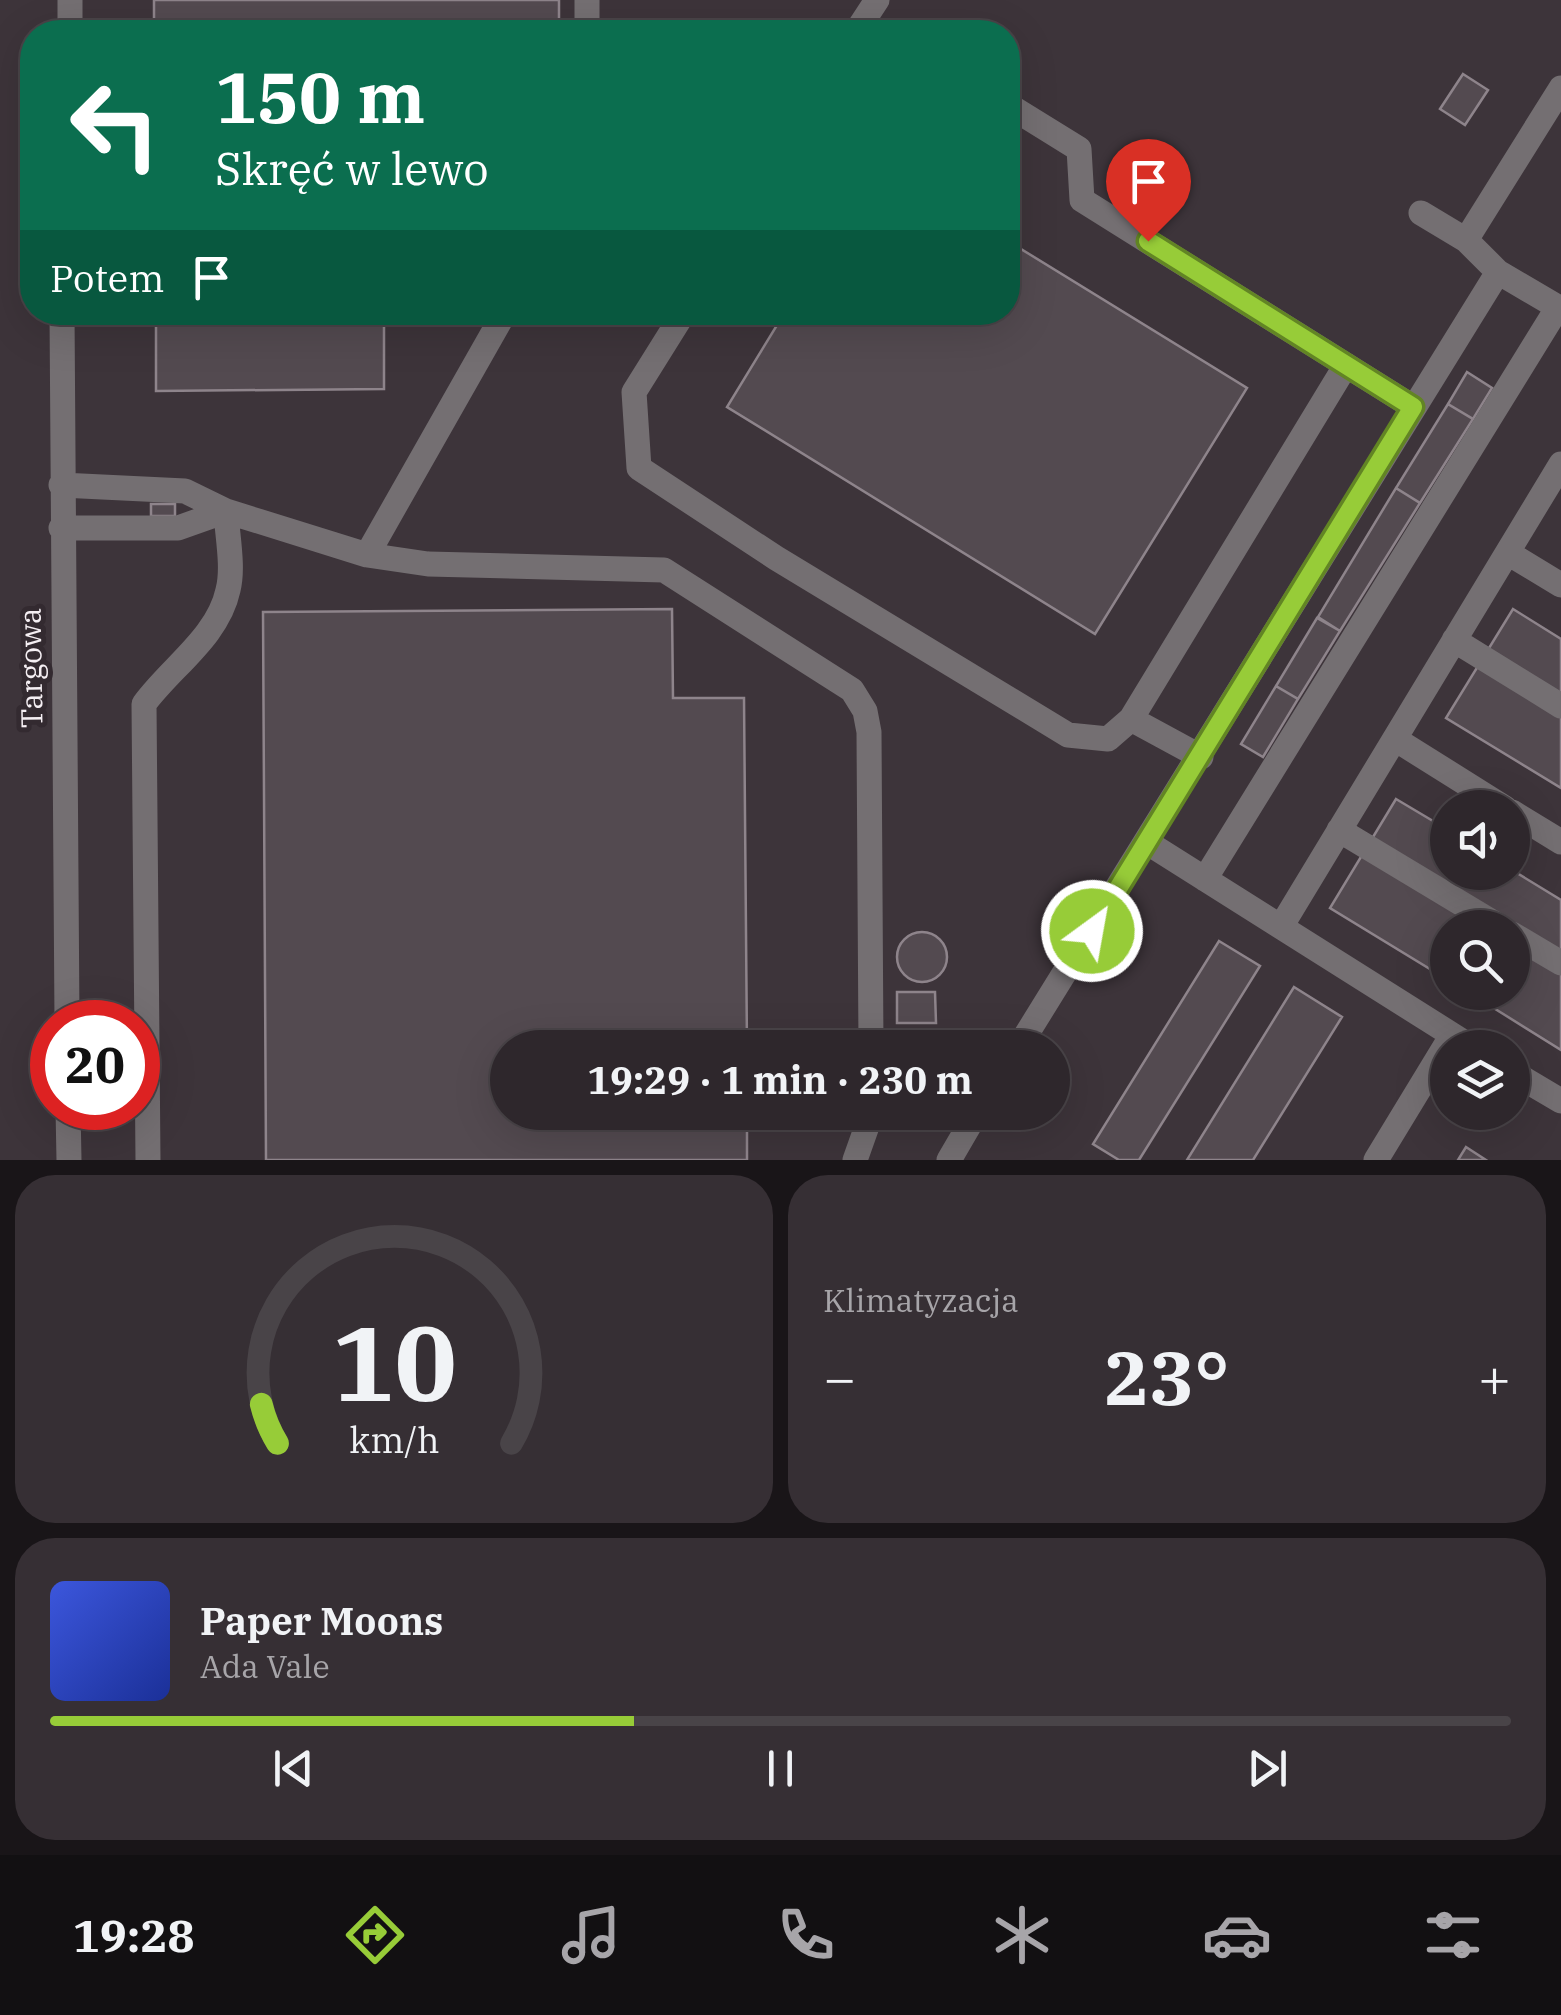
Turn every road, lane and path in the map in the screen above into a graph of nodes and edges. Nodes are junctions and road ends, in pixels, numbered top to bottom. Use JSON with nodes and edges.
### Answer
{"nodes":[{"id":1,"x":1561,"y":88,"type":"edge"},
{"id":2,"x":1020,"y":112,"type":"edge"},
{"id":3,"x":1421,"y":212,"type":"dead end"},
{"id":4,"x":1466,"y":240,"type":"junction"},
{"id":5,"x":1498,"y":272,"type":"junction"},
{"id":6,"x":1560,"y":308,"type":"edge"},
{"id":7,"x":62,"y":325,"type":"edge"},
{"id":8,"x":498,"y":325,"type":"edge"},
{"id":9,"x":676,"y":325,"type":"edge"},
{"id":10,"x":1346,"y":366,"type":"junction"},
{"id":11,"x":1413,"y":407,"type":"junction"},
{"id":12,"x":1561,"y":464,"type":"edge"},
{"id":13,"x":61,"y":485,"type":"junction"},
{"id":14,"x":226,"y":511,"type":"junction"},
{"id":15,"x":61,"y":528,"type":"junction"},
{"id":16,"x":1508,"y":553,"type":"junction"},
{"id":17,"x":366,"y":555,"type":"junction"},
{"id":18,"x":1561,"y":585,"type":"edge"},
{"id":19,"x":1454,"y":640,"type":"junction"},
{"id":20,"x":1561,"y":706,"type":"edge"},
{"id":21,"x":1132,"y":719,"type":"junction"},
{"id":22,"x":1395,"y":739,"type":"junction"},
{"id":23,"x":1201,"y":757,"type":"junction"},
{"id":24,"x":1477,"y":790,"type":"edge"},
{"id":25,"x":1530,"y":823,"type":"edge"},
{"id":26,"x":1339,"y":830,"type":"junction"},
{"id":27,"x":1561,"y":842,"type":"edge"},
{"id":28,"x":1148,"y":843,"type":"junction"},
{"id":29,"x":1206,"y":879,"type":"junction"},
{"id":30,"x":1472,"y":910,"type":"edge"},
{"id":31,"x":1282,"y":925,"type":"junction"},
{"id":32,"x":1530,"y":945,"type":"edge"},
{"id":33,"x":1561,"y":963,"type":"edge"},
{"id":34,"x":67,"y":1000,"type":"edge"},
{"id":35,"x":872,"y":1030,"type":"edge"},
{"id":36,"x":1029,"y":1030,"type":"edge"},
{"id":37,"x":1444,"y":1030,"type":"edge"},
{"id":38,"x":1530,"y":1083,"type":"edge"},
{"id":39,"x":1430,"y":1085,"type":"edge"},
{"id":40,"x":1561,"y":1101,"type":"edge"},
{"id":41,"x":68,"y":1130,"type":"edge"},
{"id":42,"x":866,"y":1130,"type":"edge"},
{"id":43,"x":967,"y":1130,"type":"edge"},
{"id":44,"x":69,"y":1160,"type":"edge"},
{"id":45,"x":148,"y":1160,"type":"edge"},
{"id":46,"x":855,"y":1160,"type":"edge"},
{"id":47,"x":950,"y":1160,"type":"edge"},
{"id":48,"x":1376,"y":1160,"type":"edge"}],
"edges":[{"from":1,"to":4,"type":"street"},
{"from":2,"to":10,"type":"street"},
{"from":3,"to":4,"type":"street"},
{"from":4,"to":5,"type":"street"},
{"from":5,"to":6,"type":"street"},
{"from":5,"to":11,"type":"street"},
{"from":6,"to":29,"type":"street"},
{"from":7,"to":13,"type":"street","name":"Targowa"},
{"from":8,"to":17,"type":"street"},
{"from":9,"to":21,"type":"street"},
{"from":10,"to":11,"type":"street"},
{"from":10,"to":21,"type":"street"},
{"from":11,"to":23,"type":"street"},
{"from":12,"to":16,"type":"street"},
{"from":13,"to":14,"type":"street"},
{"from":13,"to":15,"type":"street","name":"Targowa"},
{"from":14,"to":15,"type":"street"},
{"from":14,"to":17,"type":"street"},
{"from":14,"to":45,"type":"street"},
{"from":15,"to":34,"type":"street","name":"Targowa"},
{"from":16,"to":18,"type":"street"},
{"from":16,"to":19,"type":"street"},
{"from":17,"to":35,"type":"street"},
{"from":19,"to":20,"type":"street"},
{"from":19,"to":22,"type":"street"},
{"from":21,"to":23,"type":"street"},
{"from":22,"to":24,"type":"street"},
{"from":22,"to":26,"type":"street"},
{"from":23,"to":28,"type":"street"},
{"from":25,"to":27,"type":"street"},
{"from":26,"to":30,"type":"street"},
{"from":26,"to":31,"type":"street"},
{"from":28,"to":29,"type":"street"},
{"from":28,"to":36,"type":"street"},
{"from":29,"to":31,"type":"street"},
{"from":31,"to":37,"type":"street"},
{"from":32,"to":33,"type":"street"},
{"from":38,"to":40,"type":"street"},
{"from":39,"to":48,"type":"street"},
{"from":41,"to":44,"type":"street"},
{"from":42,"to":46,"type":"street"},
{"from":43,"to":47,"type":"street"}]}
